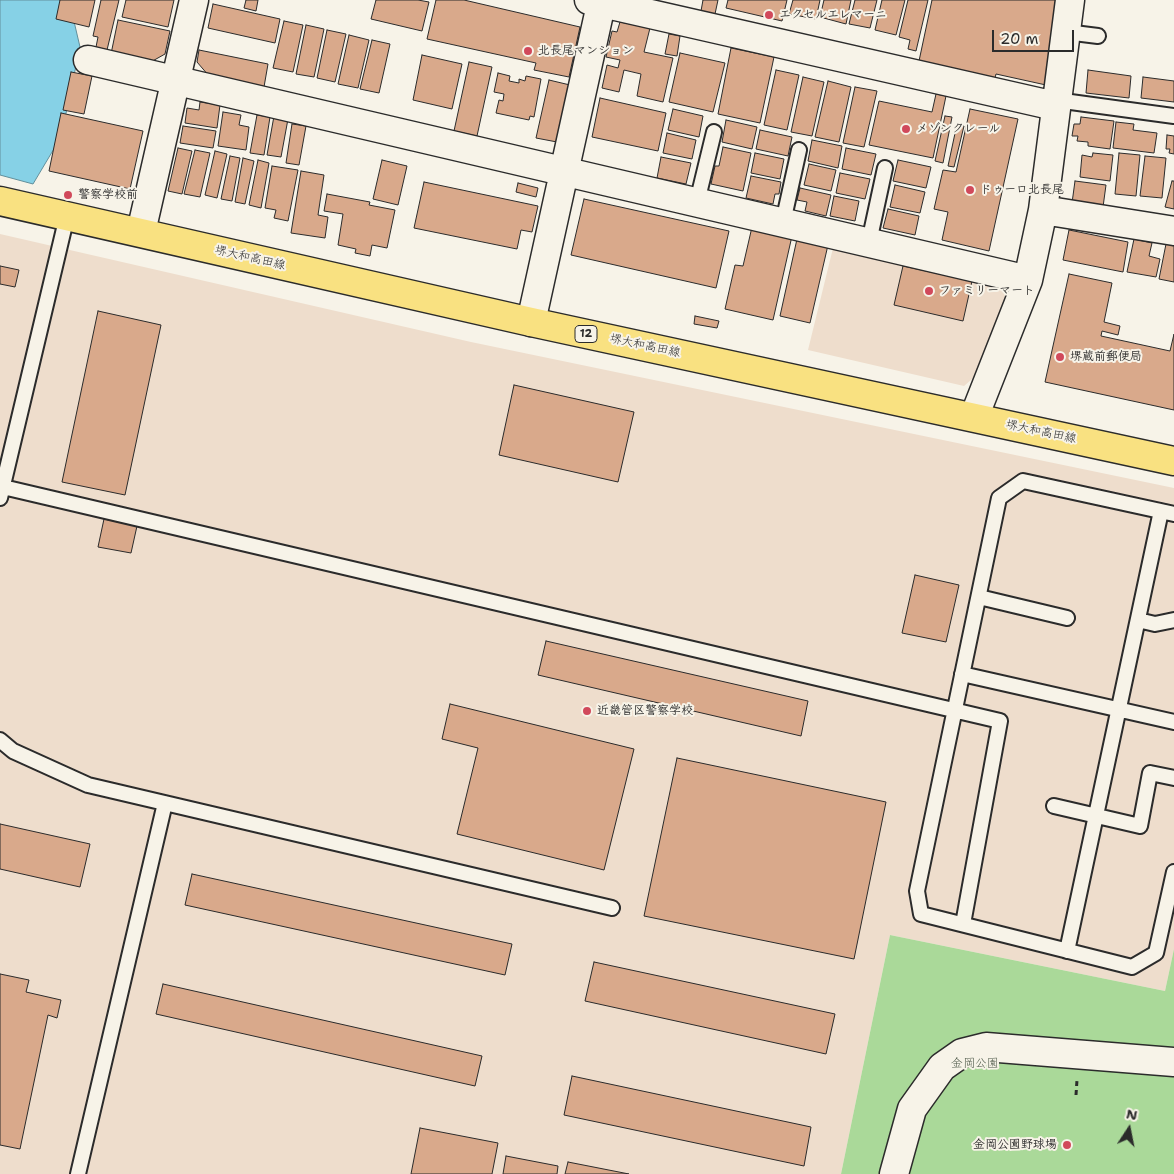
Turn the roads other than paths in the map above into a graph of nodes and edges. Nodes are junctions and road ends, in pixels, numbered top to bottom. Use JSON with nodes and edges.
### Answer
{"nodes":[{"id":1,"x":194,"y":0,"type":"edge"},
{"id":2,"x":1070,"y":0,"type":"edge"},
{"id":3,"x":598,"y":1,"type":"edge"},
{"id":4,"x":1066,"y":32,"type":"junction"},
{"id":5,"x":1098,"y":36,"type":"dead end"},
{"id":6,"x":88,"y":60,"type":"dead end"},
{"id":7,"x":175,"y":81,"type":"junction"},
{"id":8,"x":1056,"y":103,"type":"junction"},
{"id":9,"x":1174,"y":116,"type":"edge"},
{"id":10,"x":714,"y":132,"type":"dead end"},
{"id":11,"x":799,"y":150,"type":"dead end"},
{"id":12,"x":885,"y":168,"type":"dead end"},
{"id":13,"x":564,"y":171,"type":"junction"},
{"id":14,"x":0,"y":201,"type":"edge"},
{"id":15,"x":697,"y":202,"type":"junction"},
{"id":16,"x":1043,"y":210,"type":"junction"},
{"id":17,"x":66,"y":216,"type":"junction"},
{"id":18,"x":782,"y":222,"type":"junction"},
{"id":19,"x":1174,"y":231,"type":"edge"},
{"id":20,"x":140,"y":232,"type":"junction"},
{"id":21,"x":869,"y":242,"type":"junction"},
{"id":22,"x":1028,"y":280,"type":"junction"},
{"id":23,"x":530,"y":322,"type":"junction"},
{"id":24,"x":974,"y":417,"type":"junction"},
{"id":25,"x":1174,"y":461,"type":"edge"},
{"id":26,"x":1,"y":493,"type":"edge"},
{"id":27,"x":1167,"y":513,"type":"edge"},
{"id":28,"x":979,"y":597,"type":"junction"},
{"id":29,"x":1067,"y":618,"type":"dead end"},
{"id":30,"x":1138,"y":620,"type":"junction"},
{"id":31,"x":1174,"y":620,"type":"edge"},
{"id":32,"x":962,"y":674,"type":"junction"},
{"id":33,"x":1118,"y":710,"type":"junction"},
{"id":34,"x":955,"y":711,"type":"junction"},
{"id":35,"x":1174,"y":722,"type":"edge"},
{"id":36,"x":0,"y":740,"type":"edge"},
{"id":37,"x":1174,"y":778,"type":"edge"},
{"id":38,"x":165,"y":803,"type":"junction"},
{"id":39,"x":1054,"y":806,"type":"dead end"},
{"id":40,"x":1096,"y":816,"type":"junction"},
{"id":41,"x":1174,"y":872,"type":"edge"},
{"id":42,"x":612,"y":908,"type":"dead end"},
{"id":43,"x":963,"y":924,"type":"junction"},
{"id":44,"x":1067,"y":951,"type":"junction"},
{"id":45,"x":1174,"y":1062,"type":"edge"},
{"id":46,"x":78,"y":1174,"type":"edge"},
{"id":47,"x":894,"y":1174,"type":"edge"}],
"edges":[{"from":1,"to":7,"type":"street"},
{"from":2,"to":4,"type":"street"},
{"from":3,"to":8,"type":"street"},
{"from":3,"to":13,"type":"street"},
{"from":4,"to":5,"type":"lane"},
{"from":4,"to":8,"type":"street"},
{"from":6,"to":7,"type":"street"},
{"from":7,"to":13,"type":"street"},
{"from":7,"to":20,"type":"street"},
{"from":8,"to":9,"type":"lane"},
{"from":8,"to":16,"type":"street"},
{"from":10,"to":15,"type":"lane"},
{"from":11,"to":18,"type":"lane"},
{"from":12,"to":21,"type":"lane"},
{"from":13,"to":15,"type":"street"},
{"from":13,"to":23,"type":"street"},
{"from":14,"to":17,"type":"main road","name":"堺大和高田線","number":"12"},
{"from":15,"to":18,"type":"street"},
{"from":16,"to":19,"type":"street"},
{"from":16,"to":22,"type":"street"},
{"from":17,"to":20,"type":"main road","name":"堺大和高田線","number":"12"},
{"from":17,"to":26,"type":"lane"},
{"from":18,"to":21,"type":"street"},
{"from":20,"to":23,"type":"main road","name":"堺大和高田線","number":"12"},
{"from":21,"to":22,"type":"street"},
{"from":22,"to":24,"type":"street"},
{"from":23,"to":24,"type":"main road","name":"堺大和高田線","number":"12"},
{"from":24,"to":25,"type":"main road","name":"堺大和高田線","number":"12"},
{"from":26,"to":34,"type":"lane"},
{"from":27,"to":28,"type":"lane"},
{"from":27,"to":30,"type":"lane"},
{"from":28,"to":29,"type":"lane"},
{"from":28,"to":32,"type":"lane"},
{"from":30,"to":31,"type":"lane"},
{"from":30,"to":33,"type":"lane"},
{"from":32,"to":33,"type":"lane"},
{"from":32,"to":34,"type":"lane"},
{"from":33,"to":35,"type":"lane"},
{"from":33,"to":40,"type":"lane"},
{"from":34,"to":43,"type":"lane"},
{"from":34,"to":43,"type":"lane"},
{"from":36,"to":38,"type":"lane"},
{"from":37,"to":40,"type":"lane"},
{"from":38,"to":42,"type":"lane"},
{"from":38,"to":46,"type":"lane"},
{"from":39,"to":40,"type":"lane"},
{"from":40,"to":44,"type":"lane"},
{"from":41,"to":44,"type":"lane"},
{"from":43,"to":44,"type":"lane"},
{"from":45,"to":47,"type":"street"}]}
